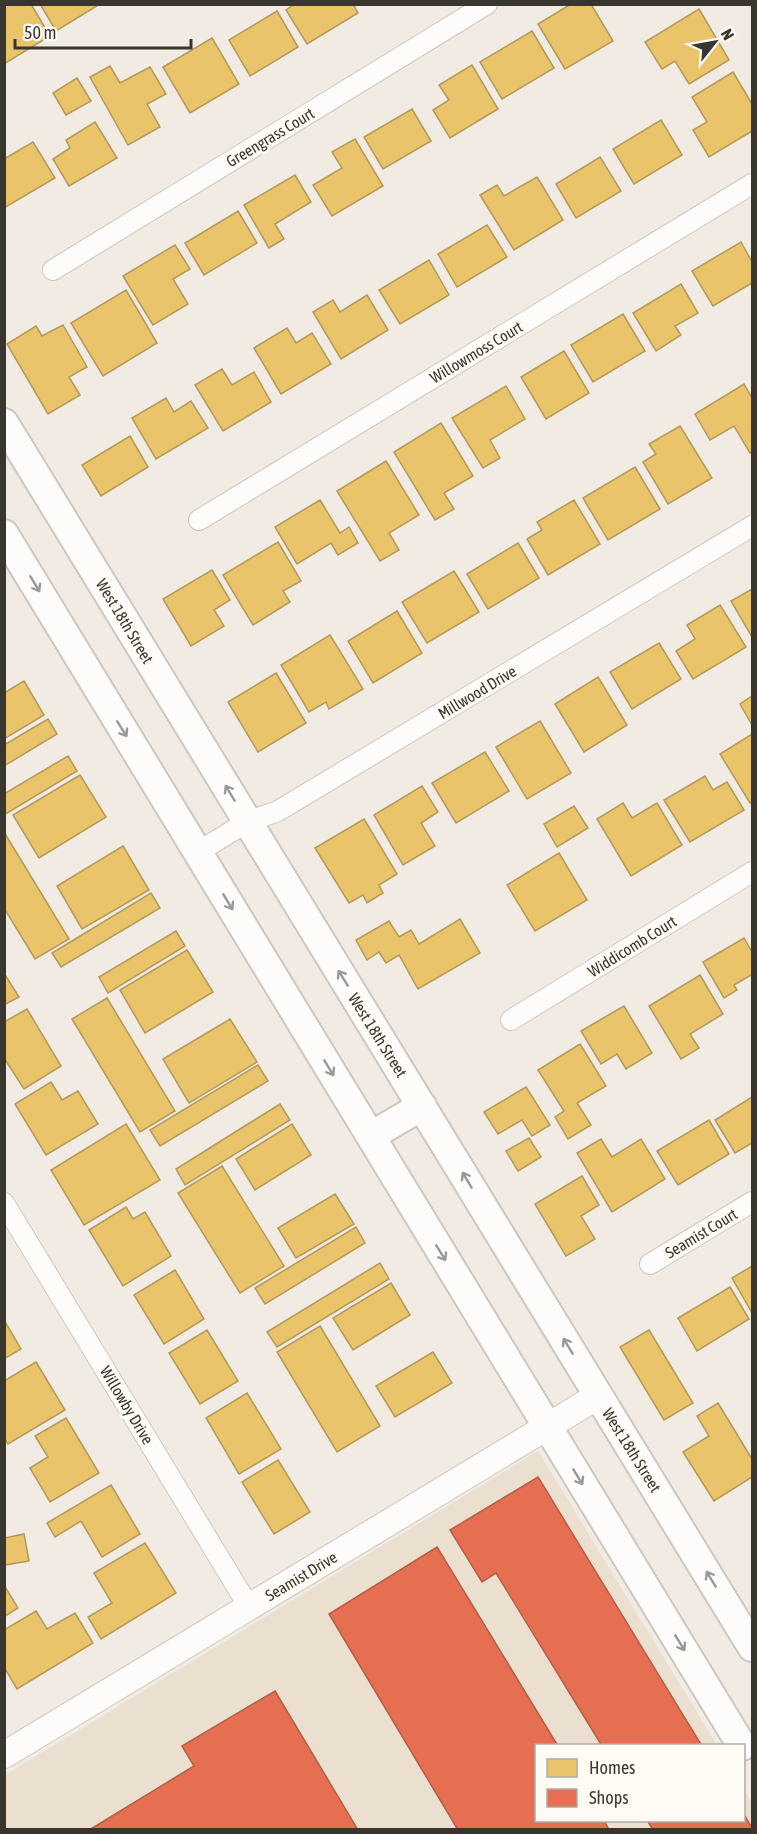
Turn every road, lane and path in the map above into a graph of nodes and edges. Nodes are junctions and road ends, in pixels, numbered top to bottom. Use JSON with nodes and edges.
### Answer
{"nodes":[{"id":1,"x":487,"y":4,"type":"edge"},
{"id":2,"x":753,"y":184,"type":"edge"},
{"id":3,"x":53,"y":270,"type":"dead end"},
{"id":4,"x":4,"y":423,"type":"edge"},
{"id":5,"x":199,"y":520,"type":"dead end"},
{"id":6,"x":753,"y":526,"type":"edge"},
{"id":7,"x":4,"y":534,"type":"edge"},
{"id":8,"x":247,"y":822,"type":"junction"},
{"id":9,"x":198,"y":852,"type":"junction"},
{"id":10,"x":753,"y":872,"type":"edge"},
{"id":11,"x":511,"y":1020,"type":"dead end"},
{"id":12,"x":422,"y":1106,"type":"junction"},
{"id":13,"x":371,"y":1136,"type":"junction"},
{"id":14,"x":753,"y":1202,"type":"edge"},
{"id":15,"x":4,"y":1203,"type":"edge"},
{"id":16,"x":650,"y":1264,"type":"dead end"},
{"id":17,"x":598,"y":1396,"type":"junction"},
{"id":18,"x":548,"y":1427,"type":"junction"},
{"id":19,"x":249,"y":1608,"type":"junction"},
{"id":20,"x":753,"y":1647,"type":"edge"},
{"id":21,"x":742,"y":1744,"type":"edge"},
{"id":22,"x":745,"y":1749,"type":"edge"},
{"id":23,"x":4,"y":1755,"type":"edge"},
{"id":24,"x":753,"y":1762,"type":"edge"}],
"edges":[{"from":1,"to":3,"type":"street","name":"Greengrass Court"},
{"from":2,"to":5,"type":"street","name":"Willowmoss Court"},
{"from":8,"to":4,"type":"main road","name":"West 18th Street","one_way":true},
{"from":6,"to":8,"type":"street","name":"Millwood Drive"},
{"from":7,"to":9,"type":"main road","one_way":true},
{"from":8,"to":9,"type":"street","name":"Millwood Drive"},
{"from":12,"to":8,"type":"main road","name":"West 18th Street","one_way":true},
{"from":9,"to":13,"type":"main road","one_way":true},
{"from":10,"to":11,"type":"street","name":"Widdicomb Court"},
{"from":12,"to":13,"type":"main road"},
{"from":17,"to":12,"type":"main road","name":"West 18th Street","one_way":true},
{"from":13,"to":18,"type":"main road","one_way":true},
{"from":14,"to":16,"type":"street","name":"Seamist Court"},
{"from":15,"to":19,"type":"street","name":"Willowby Drive"},
{"from":17,"to":18,"type":"street","name":"Seamist Drive"},
{"from":20,"to":17,"type":"main road","name":"West 18th Street","one_way":true},
{"from":18,"to":19,"type":"street","name":"Seamist Drive"},
{"from":18,"to":21,"type":"main road","one_way":true},
{"from":19,"to":23,"type":"street","name":"Seamist Drive"},
{"from":22,"to":24,"type":"main road"}]}
